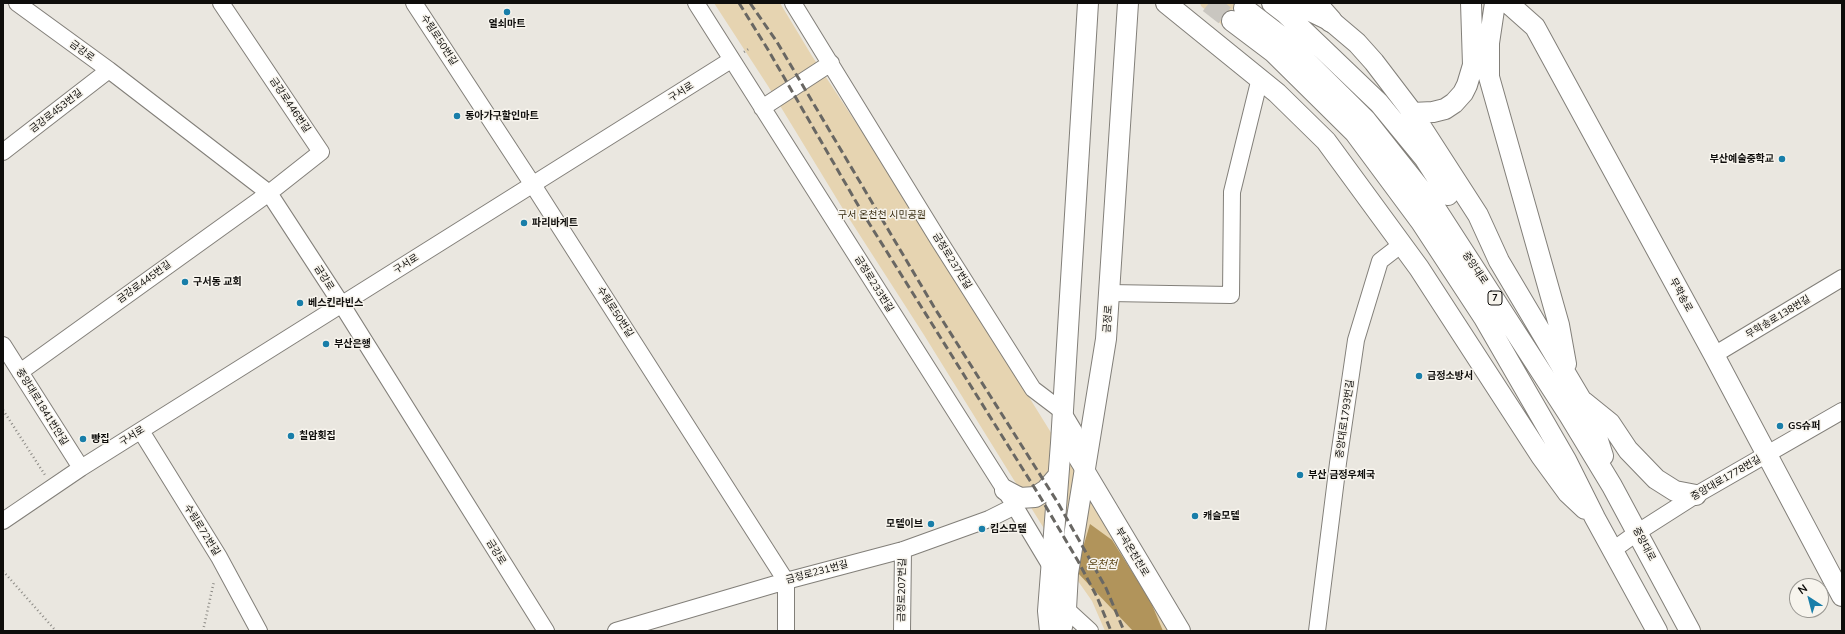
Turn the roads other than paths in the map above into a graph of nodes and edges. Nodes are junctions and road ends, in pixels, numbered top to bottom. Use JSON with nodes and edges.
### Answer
{"nodes":[{"id":1,"x":17,"y":3,"type":"edge"},
{"id":2,"x":221,"y":3,"type":"edge"},
{"id":3,"x":414,"y":3,"type":"edge"},
{"id":4,"x":696,"y":3,"type":"edge"},
{"id":5,"x":1088,"y":3,"type":"edge"},
{"id":6,"x":1128,"y":3,"type":"edge"},
{"id":7,"x":1166,"y":3,"type":"edge"},
{"id":8,"x":1184,"y":3,"type":"edge"},
{"id":9,"x":1272,"y":3,"type":"edge"},
{"id":10,"x":1294,"y":3,"type":"edge"},
{"id":11,"x":1315,"y":3,"type":"edge"},
{"id":12,"x":1471,"y":3,"type":"edge"},
{"id":13,"x":1495,"y":3,"type":"edge"},
{"id":14,"x":1508,"y":3,"type":"edge"},
{"id":15,"x":1526,"y":3,"type":"edge"},
{"id":16,"x":798,"y":5,"type":"edge"},
{"id":17,"x":1331,"y":21,"type":"junction"},
{"id":18,"x":1192,"y":23,"type":"junction"},
{"id":19,"x":1535,"y":27,"type":"junction"},
{"id":20,"x":732,"y":60,"type":"junction"},
{"id":21,"x":831,"y":63,"type":"junction"},
{"id":22,"x":109,"y":70,"type":"junction"},
{"id":23,"x":1260,"y":78,"type":"junction"},
{"id":24,"x":767,"y":105,"type":"junction"},
{"id":25,"x":1412,"y":113,"type":"junction"},
{"id":26,"x":3,"y":152,"type":"edge"},
{"id":27,"x":533,"y":185,"type":"junction"},
{"id":28,"x":269,"y":193,"type":"junction"},
{"id":29,"x":1402,"y":244,"type":"junction"},
{"id":30,"x":1499,"y":261,"type":"junction"},
{"id":31,"x":1842,"y":278,"type":"edge"},
{"id":32,"x":1109,"y":293,"type":"junction"},
{"id":33,"x":342,"y":305,"type":"junction"},
{"id":34,"x":3,"y":345,"type":"edge"},
{"id":35,"x":1714,"y":355,"type":"junction"},
{"id":36,"x":20,"y":372,"type":"junction"},
{"id":37,"x":1568,"y":376,"type":"junction"},
{"id":38,"x":1582,"y":401,"type":"junction"},
{"id":39,"x":1062,"y":411,"type":"junction"},
{"id":40,"x":1842,"y":411,"type":"edge"},
{"id":41,"x":141,"y":431,"type":"junction"},
{"id":42,"x":1767,"y":454,"type":"junction"},
{"id":43,"x":81,"y":468,"type":"junction"},
{"id":44,"x":1058,"y":476,"type":"junction"},
{"id":45,"x":1085,"y":476,"type":"junction"},
{"id":46,"x":1612,"y":486,"type":"junction"},
{"id":47,"x":1696,"y":495,"type":"junction"},
{"id":48,"x":1010,"y":498,"type":"junction"},
{"id":49,"x":1595,"y":518,"type":"junction"},
{"id":50,"x":3,"y":521,"type":"edge"},
{"id":51,"x":1638,"y":532,"type":"junction"},
{"id":52,"x":903,"y":550,"type":"junction"},
{"id":53,"x":1613,"y":550,"type":"junction"},
{"id":54,"x":1057,"y":563,"type":"junction"},
{"id":55,"x":786,"y":581,"type":"junction"},
{"id":56,"x":1842,"y":596,"type":"edge"},
{"id":57,"x":1066,"y":609,"type":"junction"},
{"id":58,"x":259,"y":631,"type":"edge"},
{"id":59,"x":546,"y":631,"type":"edge"},
{"id":60,"x":616,"y":631,"type":"edge"},
{"id":61,"x":786,"y":631,"type":"edge"},
{"id":62,"x":902,"y":631,"type":"edge"},
{"id":63,"x":1050,"y":631,"type":"edge"},
{"id":64,"x":1061,"y":631,"type":"edge"},
{"id":65,"x":1090,"y":631,"type":"edge"},
{"id":66,"x":1180,"y":631,"type":"edge"},
{"id":67,"x":1317,"y":631,"type":"edge"},
{"id":68,"x":1657,"y":631,"type":"edge"},
{"id":69,"x":1690,"y":631,"type":"edge"}],
"edges":[{"from":1,"to":22,"type":"street","name":"금강로"},
{"from":2,"to":28,"type":"street","name":"금강로446번길"},
{"from":3,"to":27,"type":"street","name":"수림로50번길"},
{"from":4,"to":20,"type":"street","name":"금정로233번길"},
{"from":5,"to":39,"type":"main road","name":"금정로"},
{"from":6,"to":32,"type":"main road","name":"금정로"},
{"from":7,"to":18,"type":"main road"},
{"from":8,"to":18,"type":"main road"},
{"from":9,"to":30,"type":"main road"},
{"from":10,"to":17,"type":"main road"},
{"from":11,"to":17,"type":"highway"},
{"from":12,"to":25,"type":"main road"},
{"from":13,"to":37,"type":"main road"},
{"from":14,"to":19,"type":"main road","name":"무학송로"},
{"from":15,"to":19,"type":"main road"},
{"from":16,"to":21,"type":"street","name":"금정로237번길"},
{"from":17,"to":25,"type":"main road"},
{"from":18,"to":23,"type":"main road"},
{"from":19,"to":35,"type":"main road","name":"무학송로"},
{"from":20,"to":24,"type":"street","name":"금정로233번길"},
{"from":20,"to":27,"type":"street","name":"구서로"},
{"from":21,"to":24,"type":"street"},
{"from":21,"to":39,"type":"street","name":"금정로237번길"},
{"from":22,"to":26,"type":"street","name":"금강로453번길"},
{"from":22,"to":28,"type":"street","name":"금강로"},
{"from":23,"to":29,"type":"main road"},
{"from":23,"to":32,"type":"street"},
{"from":24,"to":48,"type":"street","name":"금정로233번길"},
{"from":25,"to":30,"type":"main road"},
{"from":27,"to":33,"type":"street","name":"구서로"},
{"from":27,"to":55,"type":"street","name":"수림로50번길"},
{"from":28,"to":33,"type":"street","name":"금강로"},
{"from":28,"to":36,"type":"street","name":"금강로445번길"},
{"from":29,"to":49,"type":"main road"},
{"from":29,"to":67,"type":"street","name":"중앙대로1793번길"},
{"from":30,"to":37,"type":"main road"},
{"from":31,"to":35,"type":"street","name":"무학송로138번길"},
{"from":32,"to":45,"type":"main road","name":"금정로"},
{"from":33,"to":41,"type":"street","name":"구서로"},
{"from":33,"to":59,"type":"street","name":"금강로"},
{"from":34,"to":36,"type":"street","name":"중앙대로1841번안길"},
{"from":35,"to":42,"type":"main road","name":"무학송로"},
{"from":36,"to":43,"type":"street","name":"중앙대로1841번안길"},
{"from":37,"to":38,"type":"main road"},
{"from":38,"to":46,"type":"main road"},
{"from":38,"to":47,"type":"main road"},
{"from":39,"to":44,"type":"main road","name":"금정로"},
{"from":39,"to":45,"type":"street","name":"금정로237번길"},
{"from":40,"to":42,"type":"street","name":"중앙대로1778번길"},
{"from":41,"to":43,"type":"street","name":"구서로"},
{"from":41,"to":58,"type":"street","name":"수림로72번길"},
{"from":42,"to":47,"type":"street","name":"중앙대로1778번길"},
{"from":42,"to":56,"type":"main road","name":"무학송로"},
{"from":43,"to":50,"type":"street","name":"구서로"},
{"from":44,"to":48,"type":"main road"},
{"from":44,"to":54,"type":"main road","name":"금정로"},
{"from":45,"to":54,"type":"main road","name":"금정로"},
{"from":45,"to":66,"type":"main road","name":"부곡온천천로"},
{"from":46,"to":49,"type":"main road","name":"중앙대로","number":"7"},
{"from":46,"to":51,"type":"main road","name":"중앙대로","number":"7"},
{"from":47,"to":51,"type":"street","name":"중앙대로1778번길"},
{"from":48,"to":52,"type":"street","name":"금정로231번길"},
{"from":48,"to":54,"type":"street","name":"금정로233번길"},
{"from":49,"to":53,"type":"main road","name":"중앙대로","number":"7"},
{"from":51,"to":53,"type":"street","name":"중앙대로1778번길"},
{"from":51,"to":69,"type":"main road","name":"중앙대로","number":"7"},
{"from":52,"to":55,"type":"street","name":"금정로231번길"},
{"from":52,"to":62,"type":"street","name":"금정로207번길"},
{"from":53,"to":68,"type":"main road","name":"중앙대로","number":"7"},
{"from":54,"to":57,"type":"main road","name":"금정로"},
{"from":54,"to":63,"type":"main road","name":"금정로"},
{"from":55,"to":60,"type":"street","name":"금정로231번길"},
{"from":55,"to":61,"type":"street"},
{"from":57,"to":64,"type":"main road","name":"금정로"},
{"from":57,"to":65,"type":"street"}]}
